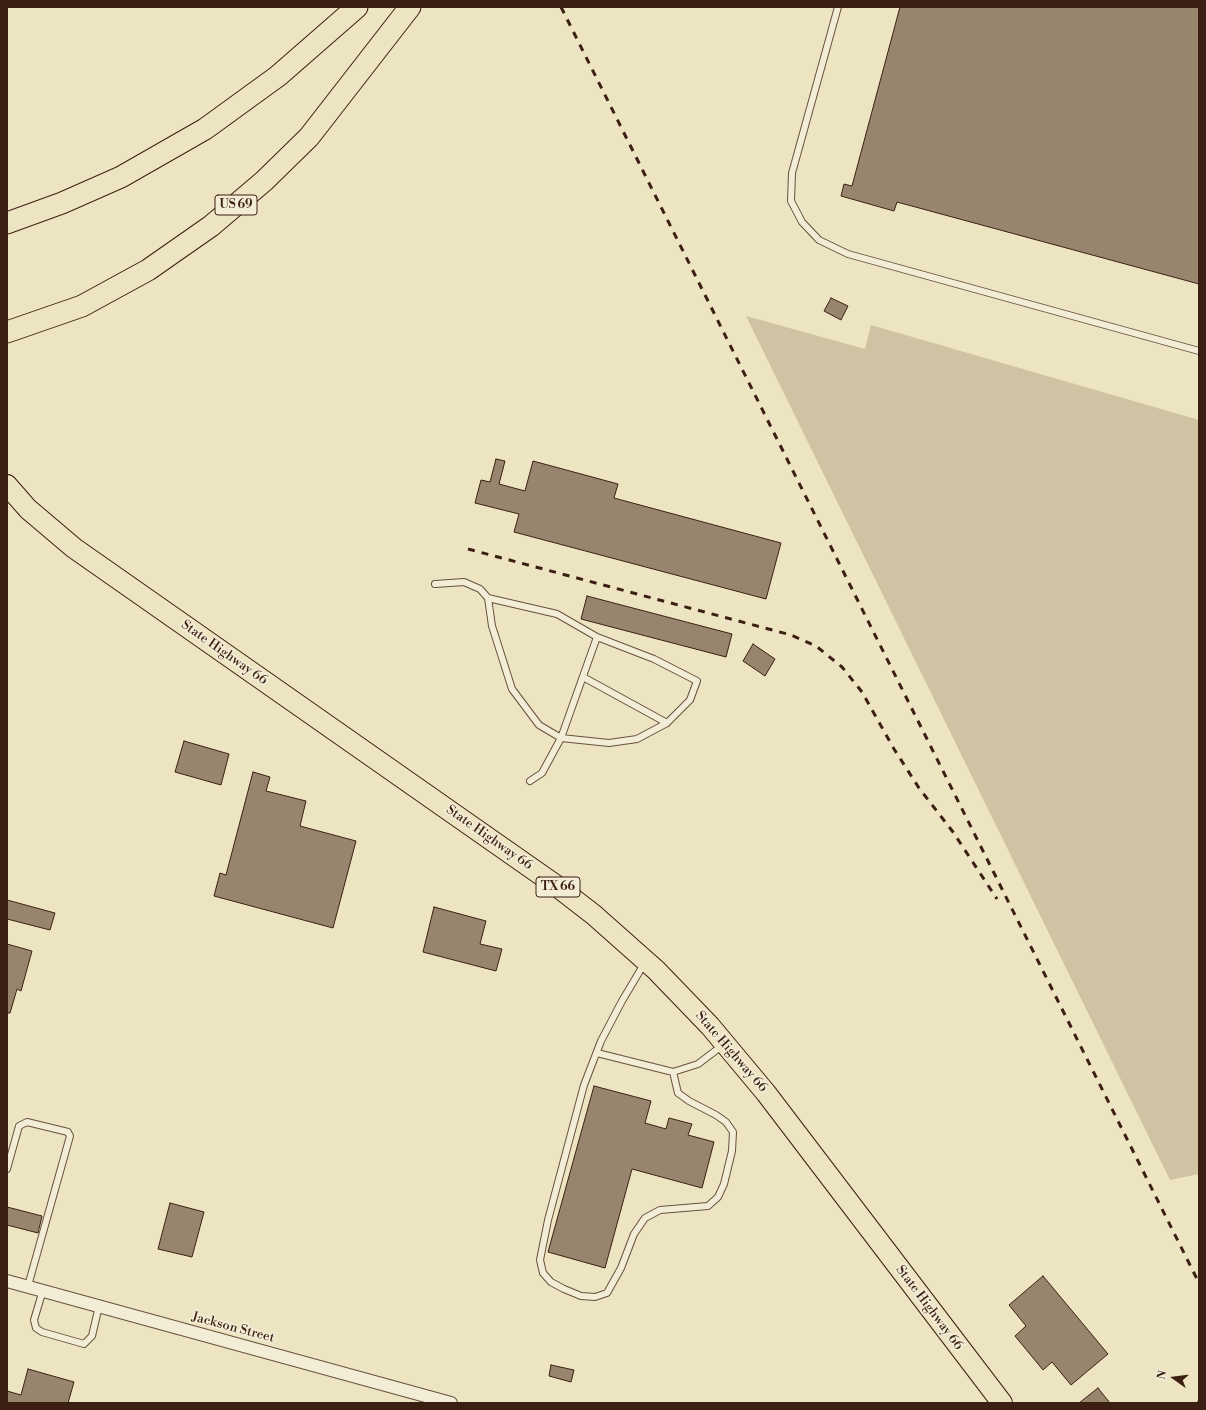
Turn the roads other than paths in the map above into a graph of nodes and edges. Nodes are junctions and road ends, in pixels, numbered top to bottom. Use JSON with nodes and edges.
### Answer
{"nodes":[{"id":1,"x":357,"y":7,"type":"edge"},
{"id":2,"x":410,"y":7,"type":"edge"},
{"id":3,"x":838,"y":7,"type":"edge"},
{"id":4,"x":205,"y":129,"type":"junction"},
{"id":5,"x":7,"y":210,"type":"edge"},
{"id":6,"x":7,"y":223,"type":"edge"},
{"id":7,"x":40,"y":320,"type":"junction"},
{"id":8,"x":7,"y":332,"type":"edge"},
{"id":9,"x":7,"y":342,"type":"edge"},
{"id":10,"x":1199,"y":351,"type":"edge"},
{"id":11,"x":7,"y":484,"type":"edge"},
{"id":12,"x":435,"y":584,"type":"dead end"},
{"id":13,"x":488,"y":598,"type":"junction"},
{"id":14,"x":597,"y":638,"type":"junction"},
{"id":15,"x":582,"y":677,"type":"junction"},
{"id":16,"x":667,"y":723,"type":"junction"},
{"id":17,"x":561,"y":738,"type":"junction"},
{"id":18,"x":530,"y":781,"type":"dead end"},
{"id":19,"x":646,"y":961,"type":"junction"},
{"id":20,"x":725,"y":1043,"type":"junction"},
{"id":21,"x":597,"y":1053,"type":"junction"},
{"id":22,"x":674,"y":1072,"type":"junction"},
{"id":23,"x":7,"y":1169,"type":"edge"},
{"id":24,"x":7,"y":1281,"type":"edge"},
{"id":25,"x":28,"y":1286,"type":"junction"},
{"id":26,"x":42,"y":1290,"type":"junction"},
{"id":27,"x":99,"y":1306,"type":"junction"},
{"id":28,"x":451,"y":1403,"type":"edge"},
{"id":29,"x":1002,"y":1403,"type":"edge"}],
"edges":[{"from":1,"to":4,"type":"highway"},
{"from":2,"to":7,"type":"highway","number":"US 69"},
{"from":3,"to":10,"type":"lane"},
{"from":4,"to":5,"type":"highway"},
{"from":4,"to":6,"type":"highway"},
{"from":7,"to":8,"type":"highway","number":"US 69"},
{"from":7,"to":9,"type":"highway"},
{"from":11,"to":19,"type":"main road","name":"State Highway 66","number":"TX 66"},
{"from":12,"to":13,"type":"lane"},
{"from":13,"to":14,"type":"lane"},
{"from":13,"to":17,"type":"lane"},
{"from":14,"to":15,"type":"lane"},
{"from":14,"to":16,"type":"lane"},
{"from":15,"to":16,"type":"lane"},
{"from":15,"to":17,"type":"lane"},
{"from":16,"to":17,"type":"lane"},
{"from":17,"to":18,"type":"lane"},
{"from":19,"to":20,"type":"main road","name":"State Highway 66","number":"TX 66"},
{"from":19,"to":21,"type":"lane"},
{"from":20,"to":22,"type":"lane"},
{"from":20,"to":29,"type":"main road","name":"State Highway 66","number":"TX 66"},
{"from":21,"to":22,"type":"lane"},
{"from":21,"to":22,"type":"lane"},
{"from":23,"to":25,"type":"lane"},
{"from":24,"to":25,"type":"street","name":"Jackson Street"},
{"from":25,"to":26,"type":"street","name":"Jackson Street"},
{"from":26,"to":27,"type":"street","name":"Jackson Street"},
{"from":26,"to":27,"type":"lane"},
{"from":27,"to":28,"type":"street","name":"Jackson Street"}]}
